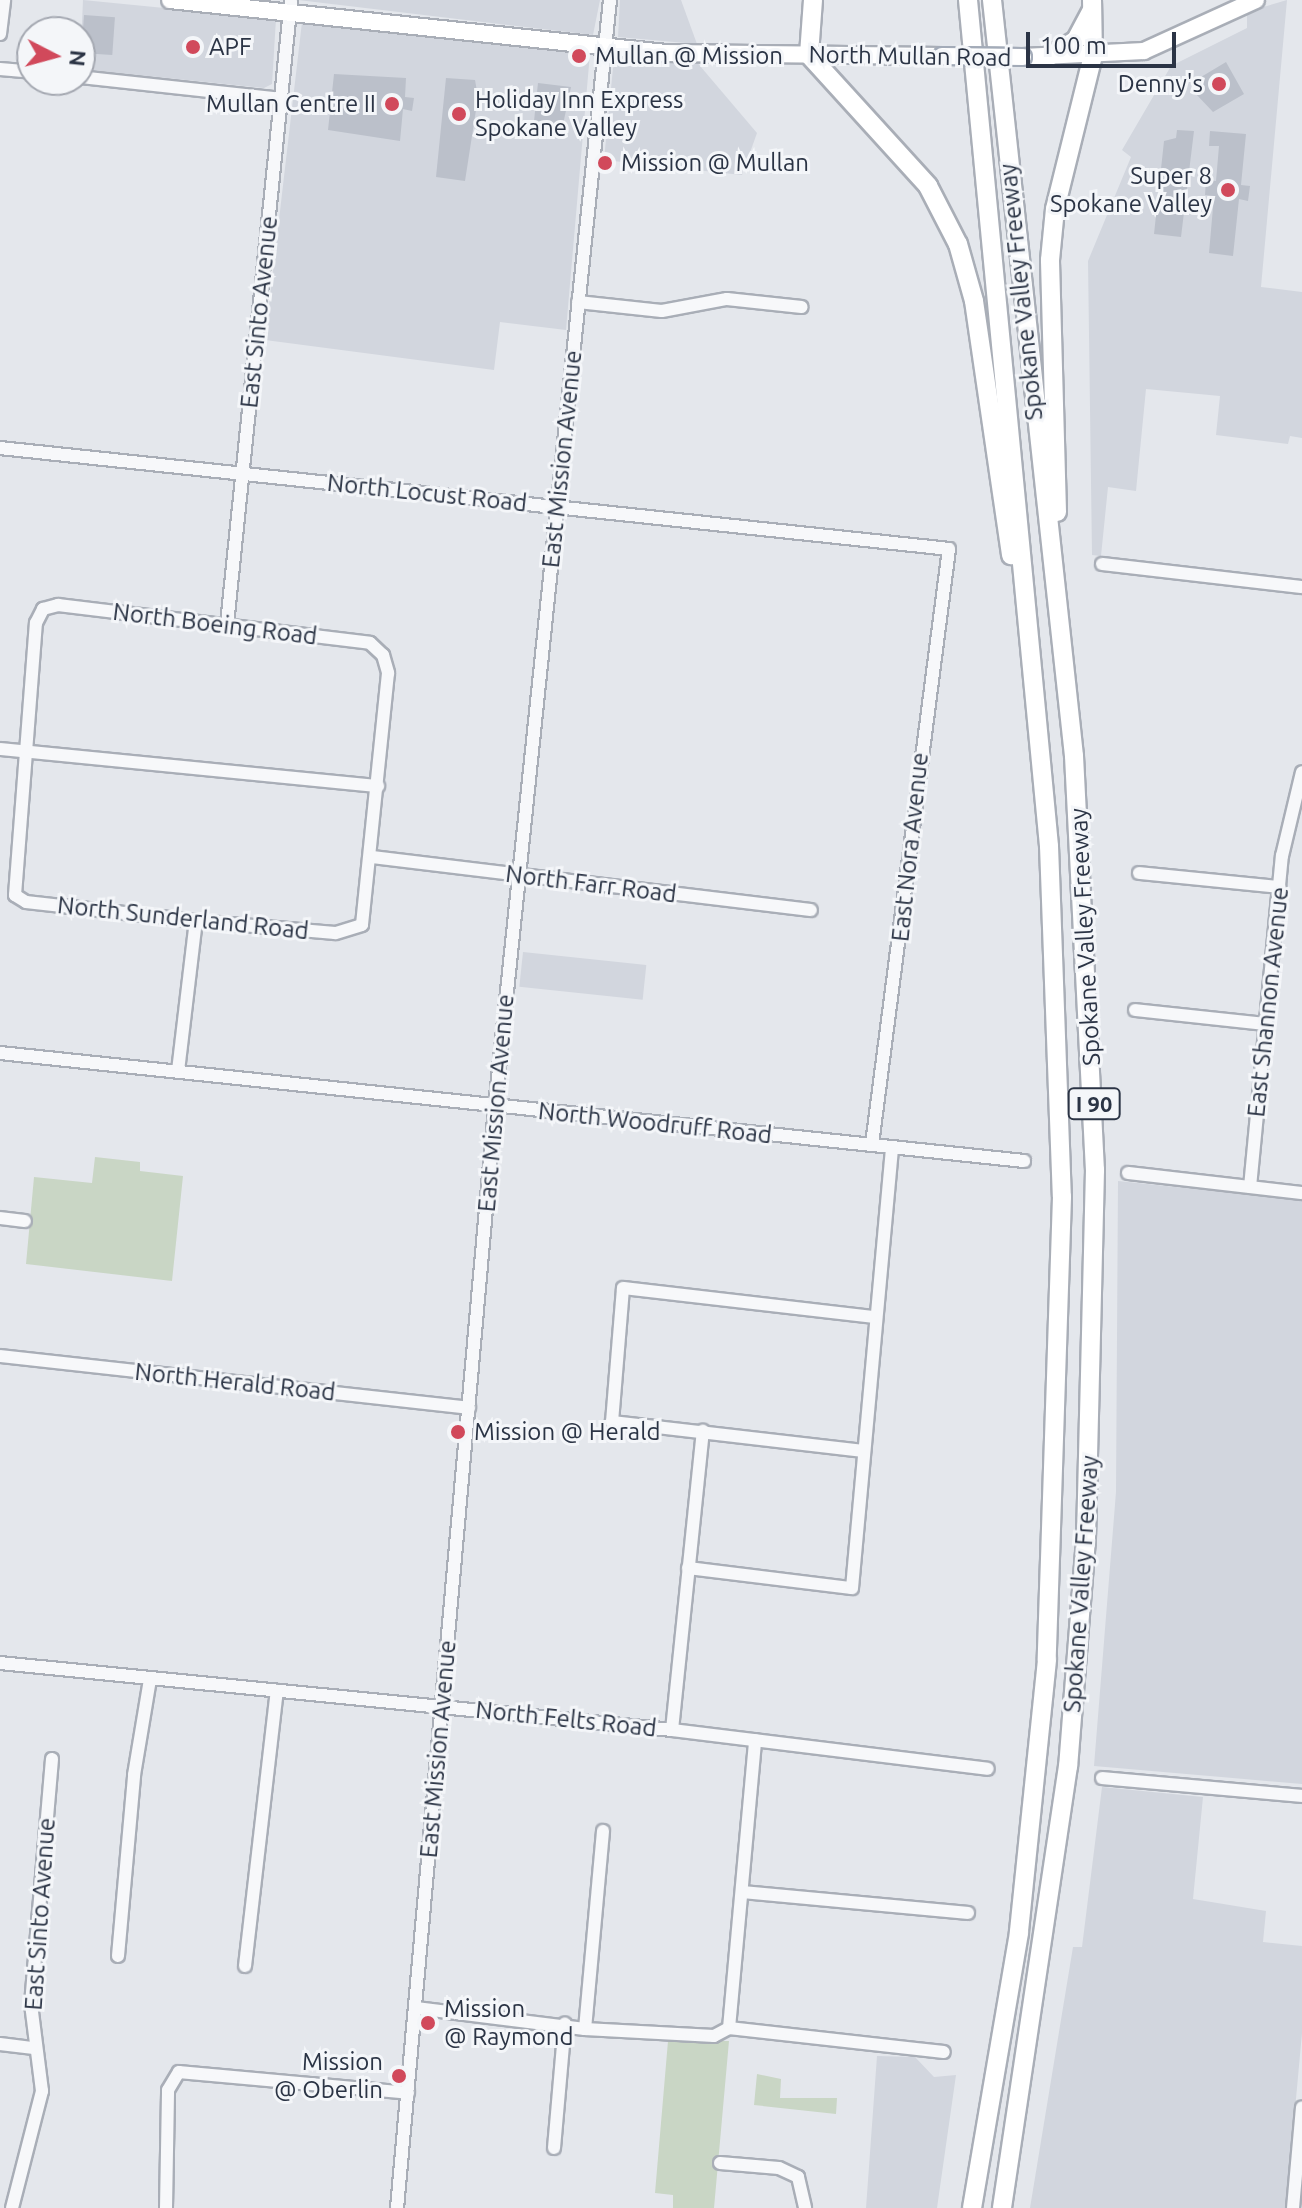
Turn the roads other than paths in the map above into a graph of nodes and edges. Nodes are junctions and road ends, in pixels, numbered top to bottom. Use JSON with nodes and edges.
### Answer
{"nodes":[{"id":1,"x":4,"y":0,"type":"edge"},
{"id":2,"x":170,"y":0,"type":"edge"},
{"id":3,"x":610,"y":0,"type":"edge"},
{"id":4,"x":813,"y":0,"type":"edge"},
{"id":5,"x":968,"y":0,"type":"edge"},
{"id":6,"x":992,"y":0,"type":"edge"},
{"id":7,"x":1256,"y":0,"type":"edge"},
{"id":8,"x":1092,"y":5,"type":"edge"},
{"id":9,"x":290,"y":7,"type":"edge"},
{"id":10,"x":0,"y":34,"type":"edge"},
{"id":11,"x":605,"y":47,"type":"junction"},
{"id":12,"x":809,"y":55,"type":"junction"},
{"id":13,"x":1093,"y":56,"type":"junction"},
{"id":14,"x":1048,"y":57,"type":"junction"},
{"id":15,"x":96,"y":79,"type":"edge"},
{"id":16,"x":281,"y":99,"type":"junction"},
{"id":17,"x":578,"y":302,"type":"junction"},
{"id":18,"x":802,"y":307,"type":"dead end"},
{"id":19,"x":0,"y":448,"type":"edge"},
{"id":20,"x":243,"y":472,"type":"junction"},
{"id":21,"x":557,"y":507,"type":"junction"},
{"id":22,"x":949,"y":549,"type":"joint"},
{"id":23,"x":1102,"y":564,"type":"dead end"},
{"id":24,"x":1302,"y":587,"type":"edge"},
{"id":25,"x":1061,"y":614,"type":"junction"},
{"id":26,"x":227,"y":624,"type":"junction"},
{"id":27,"x":1027,"y":624,"type":"junction"},
{"id":28,"x":0,"y":749,"type":"edge"},
{"id":29,"x":23,"y":751,"type":"junction"},
{"id":30,"x":1302,"y":772,"type":"edge"},
{"id":31,"x":378,"y":786,"type":"junction"},
{"id":32,"x":372,"y":857,"type":"junction"},
{"id":33,"x":1139,"y":873,"type":"dead end"},
{"id":34,"x":518,"y":875,"type":"junction"},
{"id":35,"x":1279,"y":887,"type":"junction"},
{"id":36,"x":811,"y":910,"type":"dead end"},
{"id":37,"x":196,"y":921,"type":"junction"},
{"id":38,"x":1135,"y":1010,"type":"dead end"},
{"id":39,"x":1266,"y":1024,"type":"junction"},
{"id":40,"x":0,"y":1053,"type":"edge"},
{"id":41,"x":178,"y":1071,"type":"junction"},
{"id":42,"x":495,"y":1107,"type":"junction"},
{"id":43,"x":872,"y":1144,"type":"junction"},
{"id":44,"x":892,"y":1148,"type":"junction"},
{"id":45,"x":1024,"y":1161,"type":"dead end"},
{"id":46,"x":1128,"y":1173,"type":"dead end"},
{"id":47,"x":1250,"y":1187,"type":"junction"},
{"id":48,"x":1302,"y":1193,"type":"edge"},
{"id":49,"x":0,"y":1218,"type":"edge"},
{"id":50,"x":25,"y":1221,"type":"dead end"},
{"id":51,"x":875,"y":1317,"type":"junction"},
{"id":52,"x":0,"y":1356,"type":"edge"},
{"id":53,"x":469,"y":1408,"type":"junction"},
{"id":54,"x":703,"y":1431,"type":"junction"},
{"id":55,"x":864,"y":1451,"type":"junction"},
{"id":56,"x":688,"y":1568,"type":"junction"},
{"id":57,"x":0,"y":1663,"type":"edge"},
{"id":58,"x":150,"y":1679,"type":"junction"},
{"id":59,"x":277,"y":1691,"type":"junction"},
{"id":60,"x":442,"y":1707,"type":"junction"},
{"id":61,"x":672,"y":1730,"type":"junction"},
{"id":62,"x":755,"y":1740,"type":"junction"},
{"id":63,"x":52,"y":1759,"type":"dead end"},
{"id":64,"x":988,"y":1769,"type":"dead end"},
{"id":65,"x":1102,"y":1778,"type":"dead end"},
{"id":66,"x":1302,"y":1796,"type":"edge"},
{"id":67,"x":603,"y":1831,"type":"dead end"},
{"id":68,"x":743,"y":1892,"type":"junction"},
{"id":69,"x":968,"y":1913,"type":"dead end"},
{"id":70,"x":118,"y":1956,"type":"dead end"},
{"id":71,"x":245,"y":1966,"type":"dead end"},
{"id":72,"x":416,"y":2008,"type":"junction"},
{"id":73,"x":565,"y":2023,"type":"junction"},
{"id":74,"x":729,"y":2028,"type":"junction"},
{"id":75,"x":585,"y":2029,"type":"junction"},
{"id":76,"x":0,"y":2044,"type":"edge"},
{"id":77,"x":34,"y":2048,"type":"junction"},
{"id":78,"x":944,"y":2052,"type":"dead end"},
{"id":79,"x":408,"y":2093,"type":"junction"},
{"id":80,"x":1302,"y":2107,"type":"edge"},
{"id":81,"x":554,"y":2148,"type":"dead end"},
{"id":82,"x":720,"y":2163,"type":"dead end"},
{"id":83,"x":12,"y":2208,"type":"edge"},
{"id":84,"x":166,"y":2208,"type":"edge"},
{"id":85,"x":397,"y":2208,"type":"edge"},
{"id":86,"x":805,"y":2208,"type":"edge"},
{"id":87,"x":972,"y":2208,"type":"edge"},
{"id":88,"x":1002,"y":2208,"type":"edge"},
{"id":89,"x":1293,"y":2208,"type":"edge"}],
"edges":[{"from":1,"to":10,"type":"street"},
{"from":2,"to":9,"type":"main road","name":"North Mullan Road"},
{"from":3,"to":11,"type":"street","name":"East Mission Avenue"},
{"from":4,"to":12,"type":"highway"},
{"from":5,"to":27,"type":"highway","name":"Spokane Valley Freeway","number":"I 90"},
{"from":6,"to":25,"type":"highway","name":"Spokane Valley Freeway","number":"I 90"},
{"from":7,"to":13,"type":"main road","name":"North Mullan Road"},
{"from":8,"to":13,"type":"highway"},
{"from":8,"to":14,"type":"highway"},
{"from":9,"to":11,"type":"main road","name":"North Mullan Road"},
{"from":9,"to":16,"type":"street","name":"East Sinto Avenue"},
{"from":11,"to":12,"type":"main road","name":"North Mullan Road"},
{"from":11,"to":17,"type":"street","name":"East Mission Avenue"},
{"from":12,"to":14,"type":"main road","name":"North Mullan Road","bridge":true},
{"from":12,"to":27,"type":"highway"},
{"from":13,"to":14,"type":"main road","name":"North Mullan Road"},
{"from":13,"to":25,"type":"highway"},
{"from":15,"to":16,"type":"street"},
{"from":16,"to":20,"type":"street","name":"East Sinto Avenue"},
{"from":17,"to":18,"type":"street"},
{"from":17,"to":21,"type":"street","name":"East Mission Avenue"},
{"from":19,"to":20,"type":"street","name":"North Locust Road"},
{"from":20,"to":21,"type":"street","name":"North Locust Road"},
{"from":20,"to":26,"type":"street","name":"East Sinto Avenue"},
{"from":21,"to":22,"type":"street","name":"North Locust Road"},
{"from":21,"to":34,"type":"street","name":"East Mission Avenue"},
{"from":22,"to":43,"type":"street","name":"East Nora Avenue"},
{"from":23,"to":24,"type":"street"},
{"from":25,"to":88,"type":"highway","name":"Spokane Valley Freeway","number":"I 90"},
{"from":26,"to":29,"type":"street","name":"North Boeing Road"},
{"from":26,"to":31,"type":"street","name":"North Boeing Road"},
{"from":27,"to":87,"type":"highway","name":"Spokane Valley Freeway","number":"I 90"},
{"from":28,"to":29,"type":"street"},
{"from":29,"to":31,"type":"street"},
{"from":29,"to":37,"type":"street","name":"North Sunderland Road"},
{"from":30,"to":35,"type":"street","name":"East Shannon Avenue"},
{"from":31,"to":32,"type":"street"},
{"from":32,"to":34,"type":"street","name":"North Farr Road"},
{"from":32,"to":37,"type":"street","name":"North Sunderland Road"},
{"from":33,"to":35,"type":"street"},
{"from":34,"to":36,"type":"street","name":"North Farr Road"},
{"from":34,"to":42,"type":"street","name":"East Mission Avenue"},
{"from":35,"to":39,"type":"street","name":"East Shannon Avenue"},
{"from":37,"to":41,"type":"street"},
{"from":38,"to":39,"type":"street"},
{"from":39,"to":47,"type":"street","name":"East Shannon Avenue"},
{"from":40,"to":41,"type":"street","name":"North Woodruff Road"},
{"from":41,"to":42,"type":"street","name":"North Woodruff Road"},
{"from":42,"to":43,"type":"street","name":"North Woodruff Road"},
{"from":42,"to":53,"type":"street","name":"East Mission Avenue"},
{"from":43,"to":44,"type":"street","name":"North Woodruff Road"},
{"from":44,"to":45,"type":"street","name":"North Woodruff Road"},
{"from":44,"to":51,"type":"street"},
{"from":46,"to":47,"type":"street"},
{"from":47,"to":48,"type":"street"},
{"from":49,"to":50,"type":"street"},
{"from":51,"to":54,"type":"street"},
{"from":51,"to":55,"type":"street"},
{"from":52,"to":53,"type":"street","name":"North Herald Road"},
{"from":53,"to":60,"type":"street","name":"East Mission Avenue"},
{"from":54,"to":55,"type":"street"},
{"from":54,"to":56,"type":"street"},
{"from":55,"to":56,"type":"street"},
{"from":56,"to":61,"type":"street"},
{"from":57,"to":58,"type":"street","name":"North Felts Road"},
{"from":58,"to":59,"type":"street","name":"North Felts Road"},
{"from":58,"to":70,"type":"street"},
{"from":59,"to":60,"type":"street","name":"North Felts Road"},
{"from":59,"to":71,"type":"street"},
{"from":60,"to":61,"type":"street","name":"North Felts Road"},
{"from":60,"to":72,"type":"street","name":"East Mission Avenue"},
{"from":61,"to":62,"type":"street","name":"North Felts Road"},
{"from":62,"to":64,"type":"street","name":"North Felts Road"},
{"from":62,"to":68,"type":"street"},
{"from":63,"to":77,"type":"street","name":"East Sinto Avenue"},
{"from":65,"to":66,"type":"street"},
{"from":67,"to":75,"type":"street"},
{"from":68,"to":69,"type":"street"},
{"from":68,"to":74,"type":"street"},
{"from":72,"to":73,"type":"street"},
{"from":72,"to":79,"type":"street","name":"East Mission Avenue"},
{"from":73,"to":75,"type":"street"},
{"from":73,"to":81,"type":"street"},
{"from":74,"to":75,"type":"street"},
{"from":74,"to":78,"type":"street"},
{"from":76,"to":77,"type":"street"},
{"from":77,"to":83,"type":"street","name":"East Sinto Avenue"},
{"from":79,"to":84,"type":"street"},
{"from":79,"to":85,"type":"street","name":"East Mission Avenue"},
{"from":80,"to":89,"type":"street"},
{"from":82,"to":86,"type":"street"}]}
